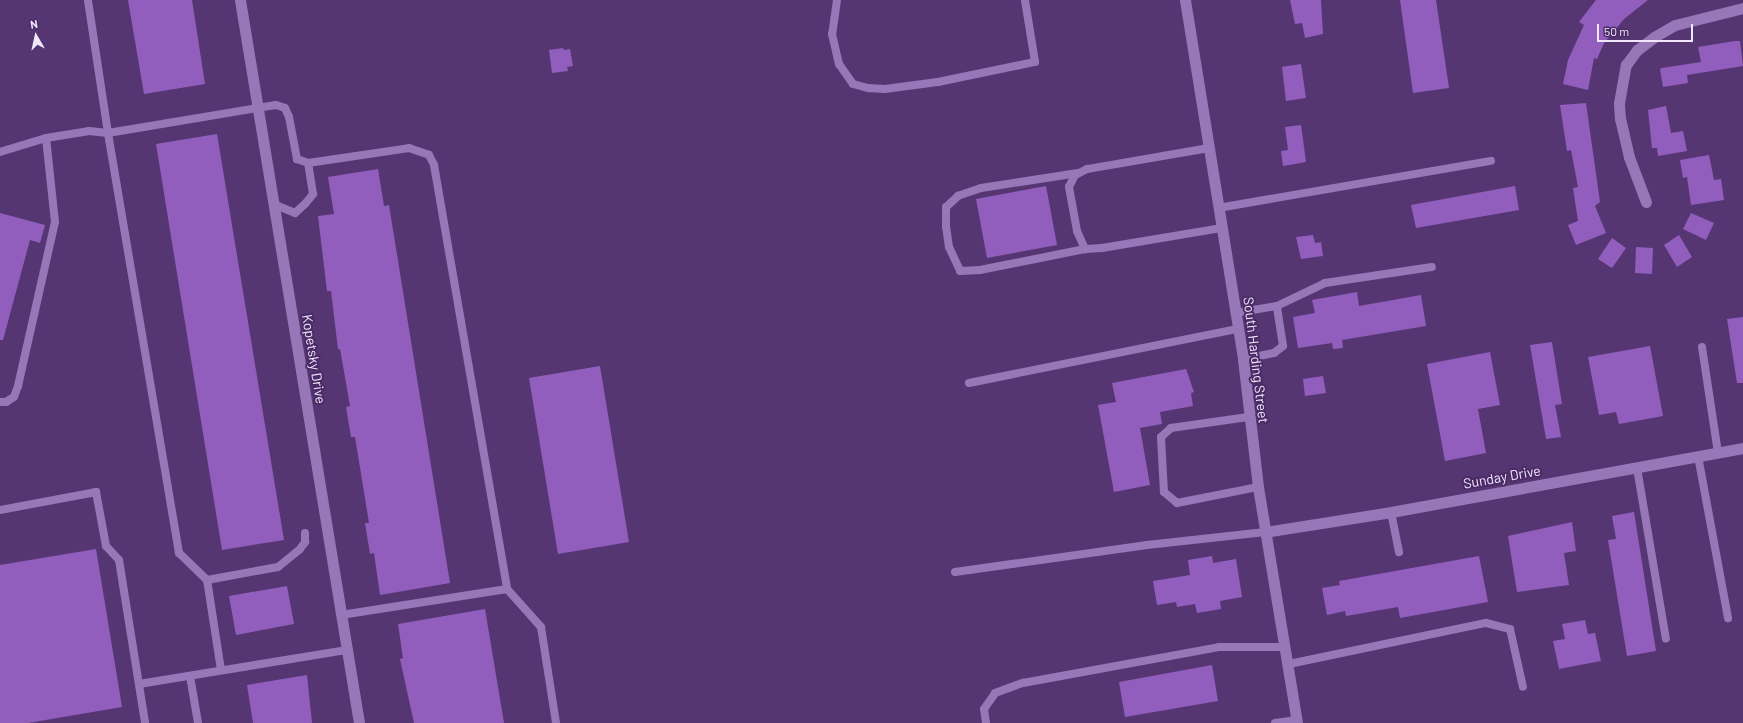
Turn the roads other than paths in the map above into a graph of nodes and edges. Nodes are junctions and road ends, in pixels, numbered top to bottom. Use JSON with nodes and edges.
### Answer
{"nodes":[{"id":1,"x":88,"y":0,"type":"edge"},
{"id":2,"x":240,"y":0,"type":"edge"},
{"id":3,"x":836,"y":0,"type":"edge"},
{"id":4,"x":1025,"y":0,"type":"edge"},
{"id":5,"x":1185,"y":0,"type":"edge"},
{"id":6,"x":1743,"y":8,"type":"edge"},
{"id":7,"x":257,"y":107,"type":"junction"},
{"id":8,"x":108,"y":133,"type":"junction"},
{"id":9,"x":46,"y":138,"type":"junction"},
{"id":10,"x":1208,"y":148,"type":"junction"},
{"id":11,"x":0,"y":152,"type":"edge"},
{"id":12,"x":1491,"y":161,"type":"dead end"},
{"id":13,"x":308,"y":163,"type":"junction"},
{"id":14,"x":1079,"y":173,"type":"junction"},
{"id":15,"x":1646,"y":202,"type":"dead end"},
{"id":16,"x":273,"y":204,"type":"junction"},
{"id":17,"x":1218,"y":208,"type":"junction"},
{"id":18,"x":1222,"y":228,"type":"junction"},
{"id":19,"x":1085,"y":249,"type":"junction"},
{"id":20,"x":1432,"y":267,"type":"dead end"},
{"id":21,"x":1277,"y":306,"type":"junction"},
{"id":22,"x":1235,"y":313,"type":"junction"},
{"id":23,"x":1238,"y":330,"type":"junction"},
{"id":24,"x":1702,"y":347,"type":"dead end"},
{"id":25,"x":1243,"y":359,"type":"junction"},
{"id":26,"x":968,"y":383,"type":"dead end"},
{"id":27,"x":0,"y":402,"type":"edge"},
{"id":28,"x":1248,"y":417,"type":"junction"},
{"id":29,"x":1743,"y":448,"type":"edge"},
{"id":30,"x":1718,"y":453,"type":"junction"},
{"id":31,"x":1698,"y":456,"type":"junction"},
{"id":32,"x":1637,"y":468,"type":"junction"},
{"id":33,"x":1258,"y":487,"type":"junction"},
{"id":34,"x":0,"y":510,"type":"edge"},
{"id":35,"x":1391,"y":512,"type":"junction"},
{"id":36,"x":1265,"y":532,"type":"junction"},
{"id":37,"x":305,"y":534,"type":"dead end"},
{"id":38,"x":1399,"y":552,"type":"dead end"},
{"id":39,"x":955,"y":572,"type":"dead end"},
{"id":40,"x":207,"y":580,"type":"junction"},
{"id":41,"x":507,"y":589,"type":"junction"},
{"id":42,"x":341,"y":615,"type":"junction"},
{"id":43,"x":1728,"y":618,"type":"dead end"},
{"id":44,"x":1666,"y":639,"type":"dead end"},
{"id":45,"x":1286,"y":646,"type":"junction"},
{"id":46,"x":347,"y":650,"type":"junction"},
{"id":47,"x":1289,"y":664,"type":"junction"},
{"id":48,"x":221,"y":670,"type":"junction"},
{"id":49,"x":190,"y":676,"type":"junction"},
{"id":50,"x":139,"y":684,"type":"junction"},
{"id":51,"x":1523,"y":687,"type":"dead end"},
{"id":52,"x":1297,"y":722,"type":"edge"},
{"id":53,"x":144,"y":723,"type":"edge"},
{"id":54,"x":198,"y":723,"type":"edge"},
{"id":55,"x":358,"y":723,"type":"edge"},
{"id":56,"x":556,"y":723,"type":"edge"},
{"id":57,"x":986,"y":723,"type":"edge"},
{"id":58,"x":1275,"y":723,"type":"edge"}],
"edges":[{"from":1,"to":8,"type":"lane"},
{"from":2,"to":7,"type":"street","name":"Kopetsky Drive"},
{"from":3,"to":4,"type":"lane"},
{"from":5,"to":10,"type":"street","name":"South Harding Street"},
{"from":6,"to":15,"type":"street"},
{"from":7,"to":8,"type":"lane"},
{"from":7,"to":13,"type":"lane"},
{"from":7,"to":16,"type":"street","name":"Kopetsky Drive"},
{"from":8,"to":9,"type":"lane"},
{"from":8,"to":40,"type":"lane"},
{"from":9,"to":11,"type":"lane"},
{"from":9,"to":27,"type":"lane"},
{"from":10,"to":14,"type":"lane"},
{"from":10,"to":17,"type":"street","name":"South Harding Street"},
{"from":12,"to":17,"type":"lane"},
{"from":13,"to":16,"type":"lane"},
{"from":13,"to":41,"type":"lane"},
{"from":14,"to":19,"type":"lane"},
{"from":14,"to":19,"type":"lane"},
{"from":16,"to":42,"type":"street","name":"Kopetsky Drive"},
{"from":17,"to":18,"type":"street","name":"South Harding Street"},
{"from":18,"to":19,"type":"lane"},
{"from":18,"to":22,"type":"street","name":"South Harding Street"},
{"from":20,"to":21,"type":"lane"},
{"from":21,"to":22,"type":"lane"},
{"from":21,"to":25,"type":"lane"},
{"from":22,"to":23,"type":"street","name":"South Harding Street"},
{"from":23,"to":25,"type":"street","name":"South Harding Street"},
{"from":23,"to":26,"type":"lane"},
{"from":24,"to":30,"type":"lane"},
{"from":25,"to":28,"type":"street","name":"South Harding Street"},
{"from":28,"to":33,"type":"street","name":"South Harding Street"},
{"from":28,"to":33,"type":"lane"},
{"from":29,"to":30,"type":"street","name":"Sunday Drive"},
{"from":30,"to":31,"type":"street","name":"Sunday Drive"},
{"from":31,"to":32,"type":"street","name":"Sunday Drive"},
{"from":31,"to":43,"type":"lane"},
{"from":32,"to":35,"type":"street","name":"Sunday Drive"},
{"from":32,"to":44,"type":"lane"},
{"from":33,"to":36,"type":"street","name":"South Harding Street"},
{"from":34,"to":50,"type":"lane"},
{"from":35,"to":36,"type":"street","name":"Sunday Drive"},
{"from":35,"to":38,"type":"lane"},
{"from":36,"to":39,"type":"lane"},
{"from":36,"to":45,"type":"street","name":"South Harding Street"},
{"from":37,"to":40,"type":"lane"},
{"from":40,"to":48,"type":"lane"},
{"from":41,"to":42,"type":"lane"},
{"from":41,"to":56,"type":"lane"},
{"from":42,"to":46,"type":"street","name":"Kopetsky Drive"},
{"from":45,"to":47,"type":"street","name":"South Harding Street"},
{"from":45,"to":57,"type":"lane"},
{"from":46,"to":48,"type":"lane"},
{"from":46,"to":55,"type":"street","name":"Kopetsky Drive"},
{"from":47,"to":51,"type":"lane"},
{"from":47,"to":52,"type":"street","name":"South Harding Street"},
{"from":48,"to":49,"type":"lane"},
{"from":49,"to":50,"type":"lane"},
{"from":49,"to":54,"type":"lane"},
{"from":50,"to":53,"type":"lane"},
{"from":52,"to":58,"type":"lane"}]}
